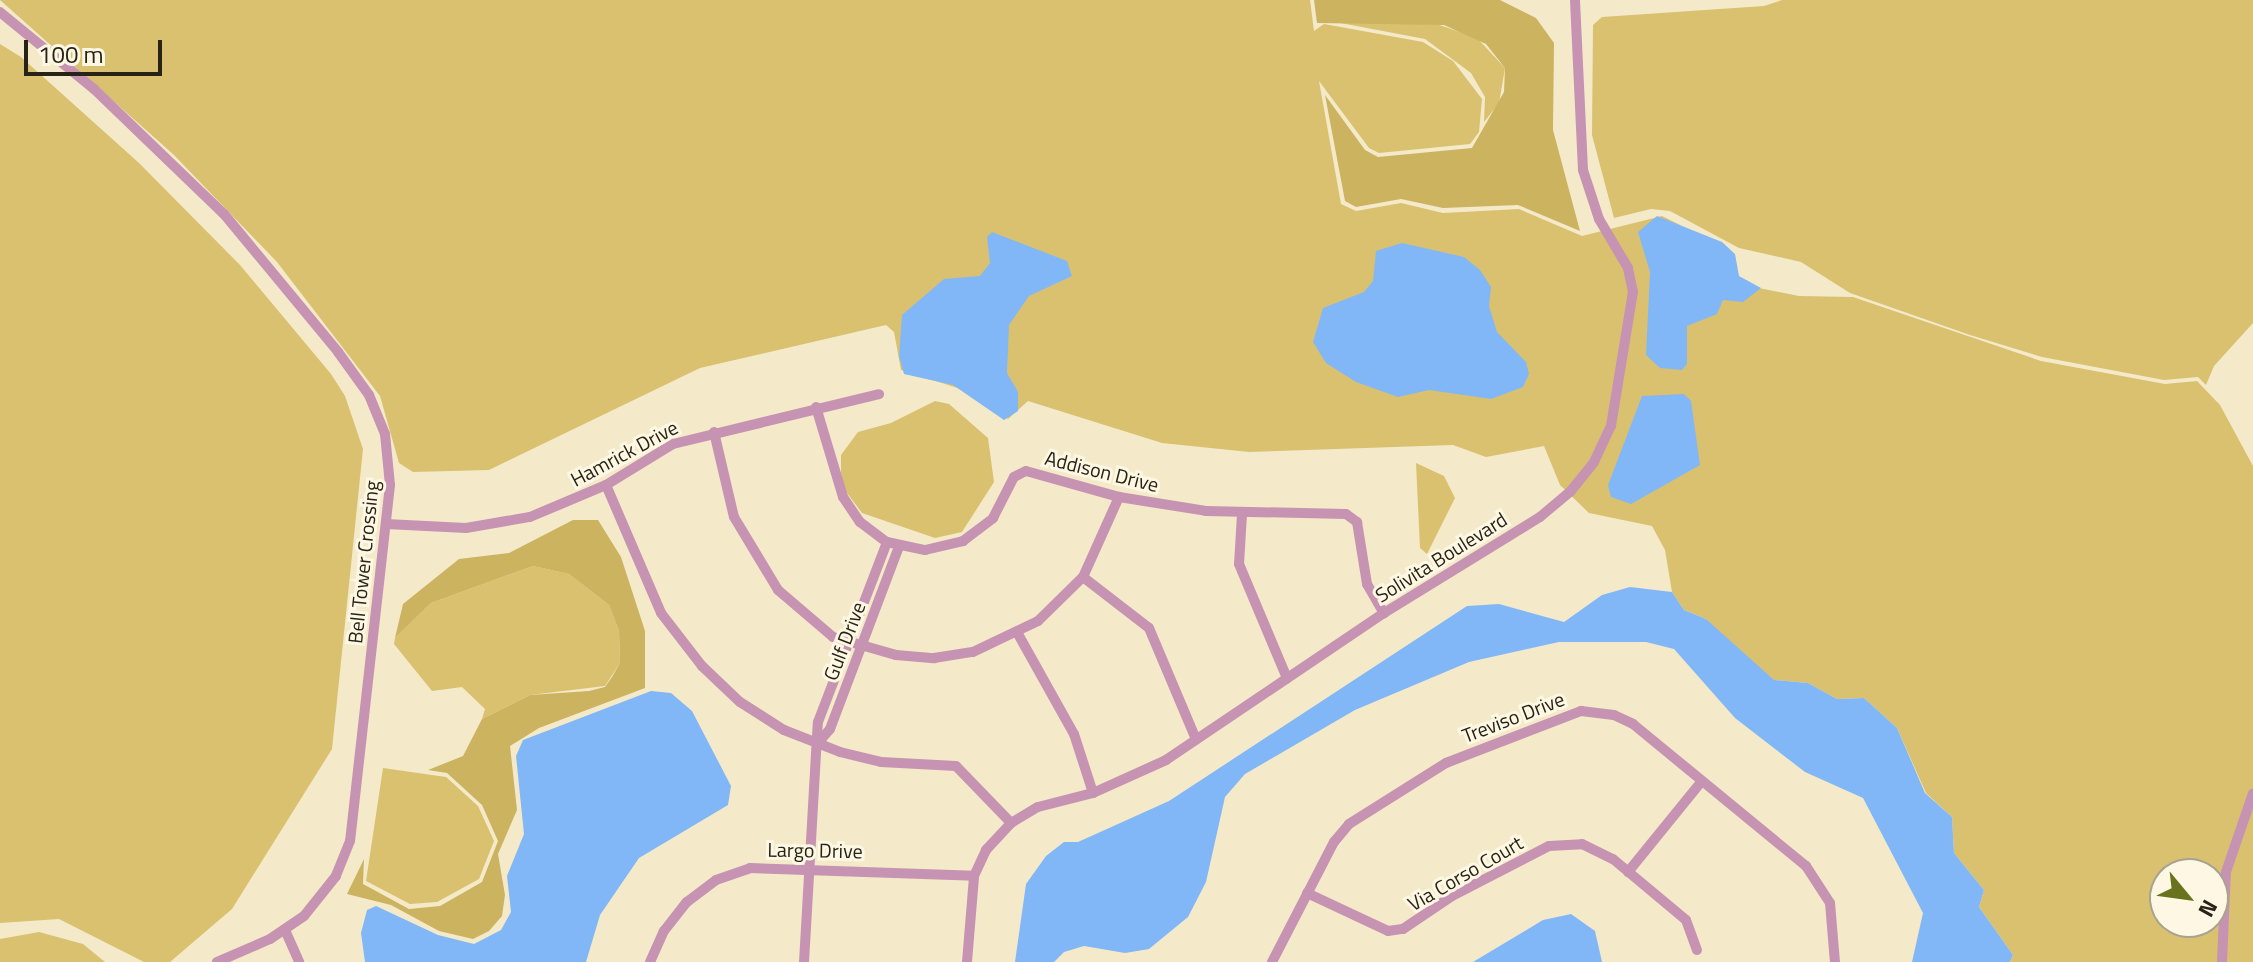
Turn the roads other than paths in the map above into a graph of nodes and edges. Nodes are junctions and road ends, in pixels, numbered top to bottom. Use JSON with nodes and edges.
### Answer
{"nodes":[{"id":1,"x":1575,"y":0,"type":"edge"},
{"id":2,"x":0,"y":12,"type":"edge"},
{"id":3,"x":879,"y":394,"type":"dead end"},
{"id":4,"x":816,"y":407,"type":"junction"},
{"id":5,"x":714,"y":432,"type":"junction"},
{"id":6,"x":606,"y":485,"type":"junction"},
{"id":7,"x":1119,"y":497,"type":"junction"},
{"id":8,"x":1242,"y":514,"type":"junction"},
{"id":9,"x":386,"y":524,"type":"junction"},
{"id":10,"x":887,"y":542,"type":"junction"},
{"id":11,"x":899,"y":546,"type":"junction"},
{"id":12,"x":1083,"y":577,"type":"junction"},
{"id":13,"x":1384,"y":613,"type":"junction"},
{"id":14,"x":1018,"y":634,"type":"junction"},
{"id":15,"x":848,"y":644,"type":"junction"},
{"id":16,"x":861,"y":648,"type":"junction"},
{"id":17,"x":1287,"y":678,"type":"junction"},
{"id":18,"x":1196,"y":739,"type":"junction"},
{"id":19,"x":817,"y":744,"type":"junction"},
{"id":20,"x":1702,"y":781,"type":"junction"},
{"id":21,"x":1093,"y":793,"type":"junction"},
{"id":22,"x":2253,"y":793,"type":"edge"},
{"id":23,"x":1011,"y":823,"type":"junction"},
{"id":24,"x":808,"y":866,"type":"junction"},
{"id":25,"x":1628,"y":872,"type":"junction"},
{"id":26,"x":974,"y":876,"type":"junction"},
{"id":27,"x":1307,"y":893,"type":"junction"},
{"id":28,"x":285,"y":930,"type":"junction"},
{"id":29,"x":1697,"y":950,"type":"dead end"},
{"id":30,"x":217,"y":962,"type":"edge"},
{"id":31,"x":299,"y":962,"type":"edge"},
{"id":32,"x":650,"y":962,"type":"edge"},
{"id":33,"x":804,"y":962,"type":"edge"},
{"id":34,"x":967,"y":962,"type":"edge"},
{"id":35,"x":1272,"y":962,"type":"edge"},
{"id":36,"x":1835,"y":962,"type":"edge"},
{"id":37,"x":2222,"y":962,"type":"edge"}],
"edges":[{"from":1,"to":13,"type":"street","name":"Solivita Boulevard"},
{"from":2,"to":9,"type":"street","name":"Bell Tower Crossing"},
{"from":3,"to":4,"type":"street","name":"Hamrick Drive"},
{"from":4,"to":5,"type":"street","name":"Hamrick Drive"},
{"from":4,"to":10,"type":"street","name":"Addison Drive"},
{"from":5,"to":6,"type":"street","name":"Hamrick Drive"},
{"from":5,"to":15,"type":"street"},
{"from":6,"to":9,"type":"street","name":"Hamrick Drive"},
{"from":6,"to":19,"type":"street"},
{"from":7,"to":8,"type":"street","name":"Addison Drive"},
{"from":7,"to":11,"type":"street","name":"Addison Drive"},
{"from":7,"to":12,"type":"street"},
{"from":8,"to":13,"type":"street","name":"Addison Drive"},
{"from":8,"to":17,"type":"street"},
{"from":9,"to":28,"type":"street","name":"Bell Tower Crossing"},
{"from":10,"to":11,"type":"street","name":"Addison Drive"},
{"from":10,"to":15,"type":"street","name":"Gulf Drive"},
{"from":11,"to":16,"type":"street","name":"Gulf Drive"},
{"from":12,"to":14,"type":"street"},
{"from":12,"to":18,"type":"street"},
{"from":13,"to":17,"type":"street","name":"Solivita Boulevard"},
{"from":14,"to":16,"type":"street"},
{"from":14,"to":21,"type":"street"},
{"from":15,"to":16,"type":"street"},
{"from":15,"to":19,"type":"street","name":"Gulf Drive"},
{"from":16,"to":19,"type":"street","name":"Gulf Drive"},
{"from":17,"to":18,"type":"street","name":"Solivita Boulevard"},
{"from":18,"to":21,"type":"street","name":"Solivita Boulevard"},
{"from":19,"to":23,"type":"street"},
{"from":19,"to":24,"type":"street","name":"Gulf Drive"},
{"from":20,"to":25,"type":"street"},
{"from":20,"to":27,"type":"street","name":"Treviso Drive"},
{"from":20,"to":36,"type":"street","name":"Treviso Drive"},
{"from":21,"to":23,"type":"street","name":"Solivita Boulevard"},
{"from":22,"to":37,"type":"street"},
{"from":23,"to":26,"type":"street","name":"Solivita Boulevard"},
{"from":24,"to":26,"type":"street","name":"Largo Drive"},
{"from":24,"to":32,"type":"street","name":"Largo Drive"},
{"from":24,"to":33,"type":"street","name":"Gulf Drive"},
{"from":25,"to":27,"type":"street","name":"Via Corso Court"},
{"from":25,"to":29,"type":"street","name":"Via Corso Court"},
{"from":26,"to":34,"type":"street","name":"Solivita Boulevard"},
{"from":27,"to":35,"type":"street","name":"Treviso Drive"},
{"from":28,"to":30,"type":"street","name":"Bell Tower Crossing"},
{"from":28,"to":31,"type":"street"}]}
